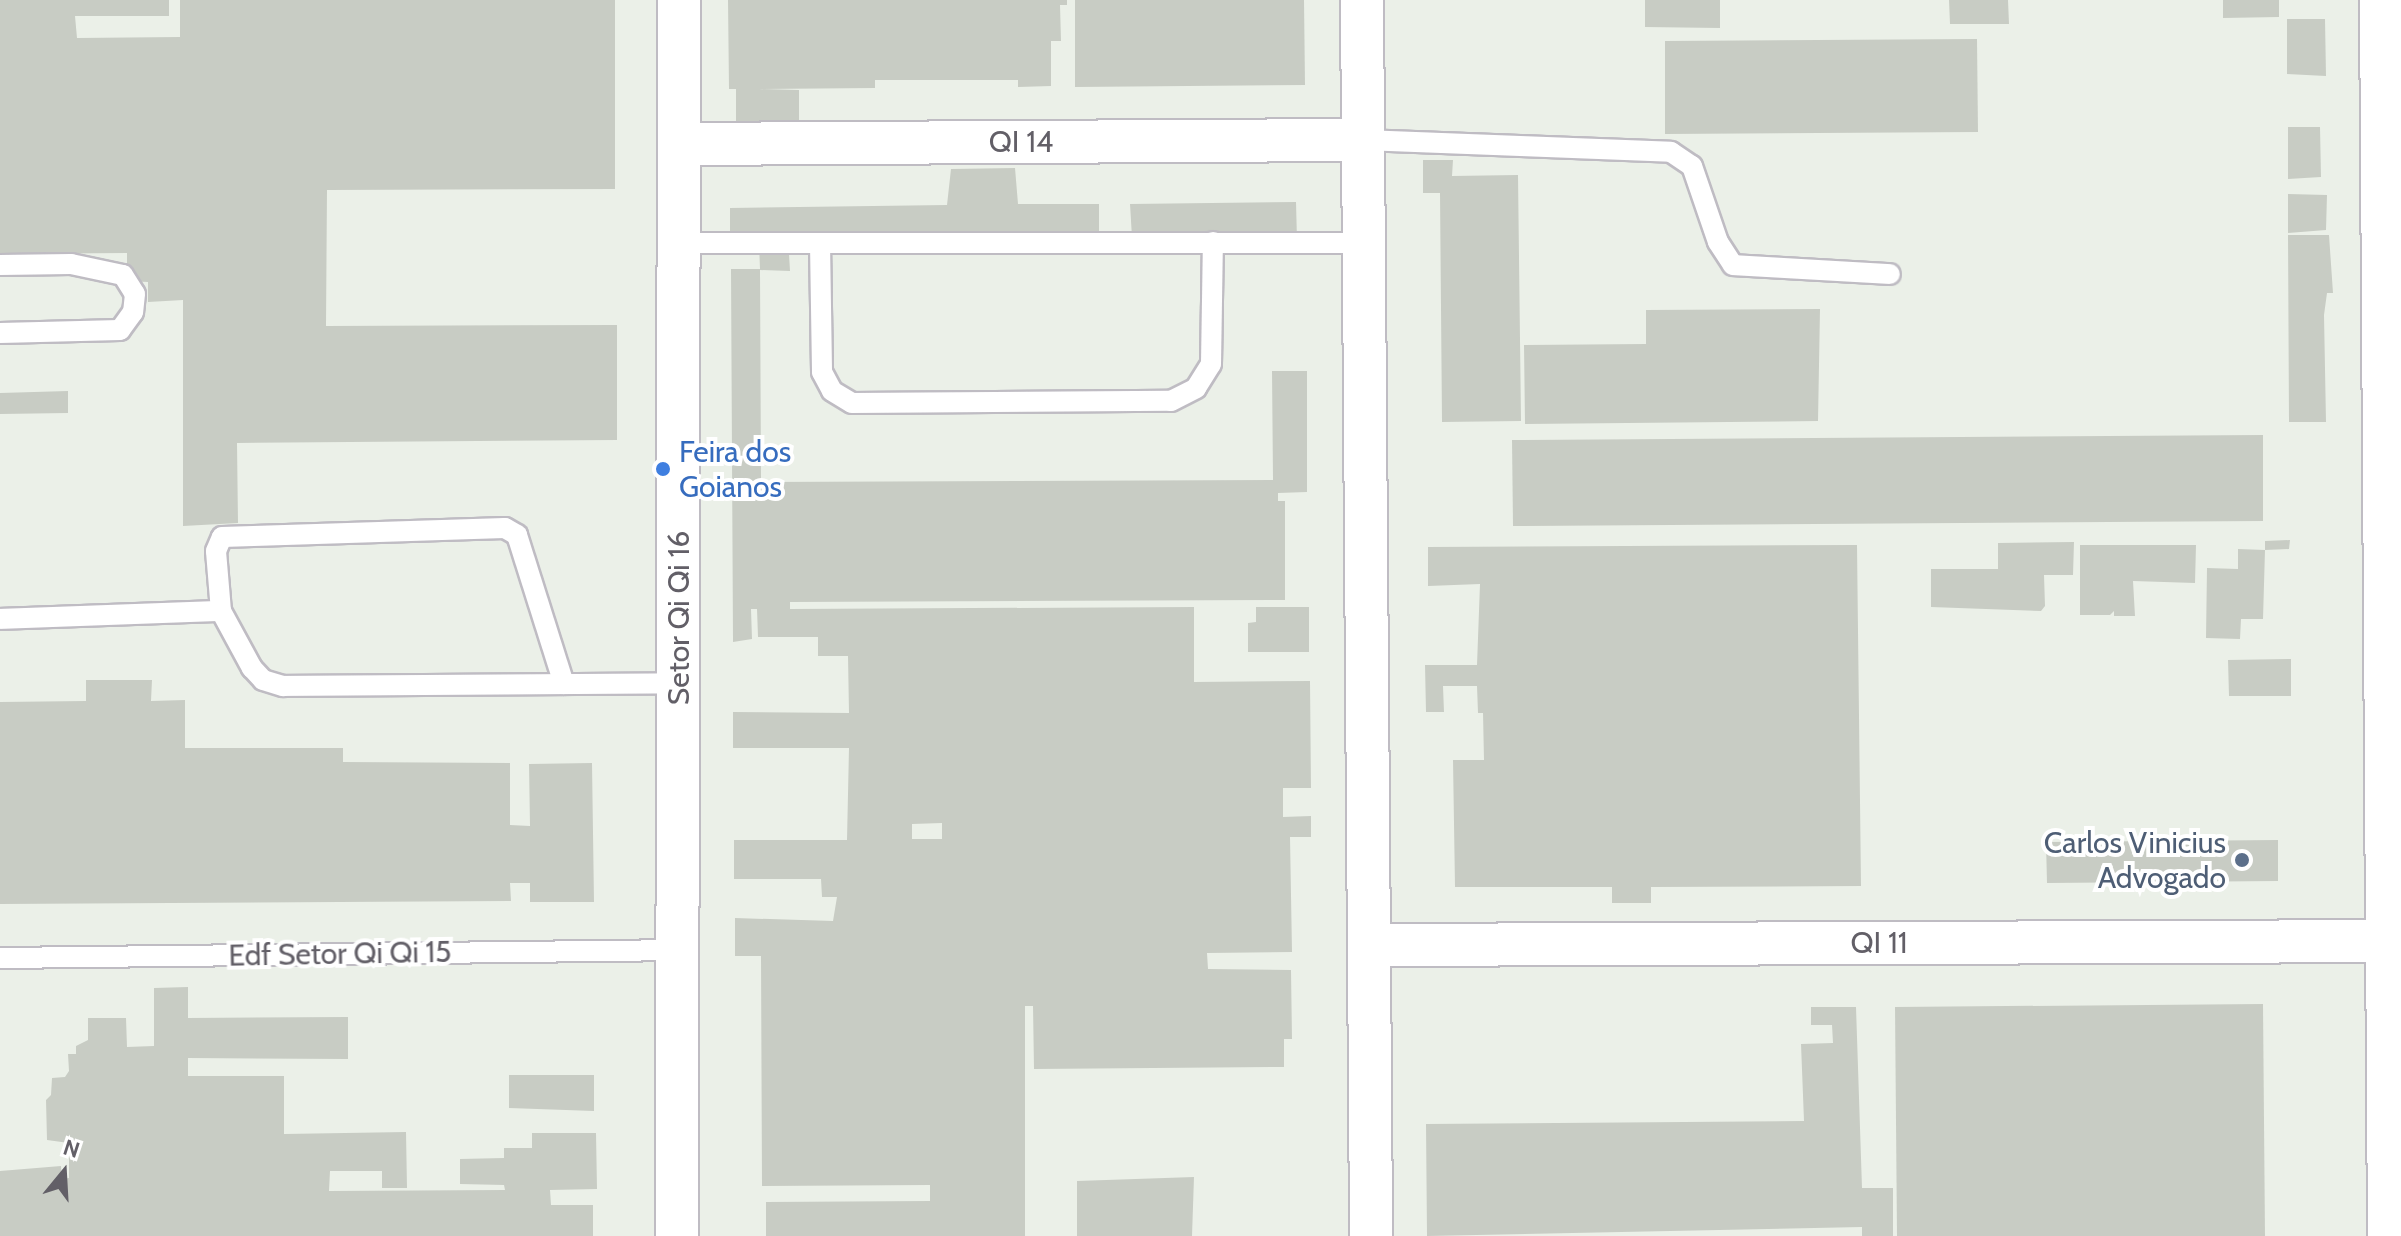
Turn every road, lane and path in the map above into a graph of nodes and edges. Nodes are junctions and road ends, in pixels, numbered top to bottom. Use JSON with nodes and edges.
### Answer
{"nodes":[{"id":1,"x":679,"y":0,"type":"edge"},
{"id":2,"x":1362,"y":0,"type":"edge"},
{"id":3,"x":2382,"y":0,"type":"edge"},
{"id":4,"x":2392,"y":109,"type":"edge"},
{"id":5,"x":1363,"y":140,"type":"junction"},
{"id":6,"x":679,"y":144,"type":"junction"},
{"id":7,"x":1213,"y":242,"type":"junction"},
{"id":8,"x":679,"y":243,"type":"junction"},
{"id":9,"x":820,"y":243,"type":"junction"},
{"id":10,"x":1364,"y":243,"type":"junction"},
{"id":11,"x":0,"y":265,"type":"edge"},
{"id":12,"x":1890,"y":274,"type":"dead end"},
{"id":13,"x":0,"y":333,"type":"edge"},
{"id":14,"x":221,"y":611,"type":"junction"},
{"id":15,"x":0,"y":619,"type":"edge"},
{"id":16,"x":679,"y":683,"type":"junction"},
{"id":17,"x":564,"y":684,"type":"junction"},
{"id":18,"x":2394,"y":851,"type":"edge"},
{"id":19,"x":2389,"y":941,"type":"junction"},
{"id":20,"x":1369,"y":945,"type":"junction"},
{"id":21,"x":680,"y":950,"type":"junction"},
{"id":22,"x":0,"y":958,"type":"edge"},
{"id":23,"x":677,"y":1236,"type":"edge"},
{"id":24,"x":1371,"y":1236,"type":"edge"},
{"id":25,"x":2390,"y":1236,"type":"edge"}],
"edges":[{"from":1,"to":6,"type":"street","name":"Setor Qi Qi 16"},
{"from":2,"to":5,"type":"street"},
{"from":3,"to":4,"type":"street"},
{"from":4,"to":18,"type":"street"},
{"from":5,"to":6,"type":"street","name":"QI 14"},
{"from":5,"to":10,"type":"street"},
{"from":5,"to":12,"type":"lane"},
{"from":6,"to":8,"type":"street","name":"Setor Qi Qi 16"},
{"from":7,"to":9,"type":"lane"},
{"from":7,"to":9,"type":"lane"},
{"from":7,"to":10,"type":"lane"},
{"from":8,"to":9,"type":"lane"},
{"from":8,"to":16,"type":"street","name":"Setor Qi Qi 16"},
{"from":10,"to":20,"type":"street"},
{"from":11,"to":13,"type":"lane"},
{"from":14,"to":15,"type":"lane"},
{"from":14,"to":17,"type":"lane"},
{"from":14,"to":17,"type":"lane"},
{"from":16,"to":17,"type":"lane"},
{"from":16,"to":21,"type":"street","name":"Setor Qi Qi 16"},
{"from":18,"to":19,"type":"street"},
{"from":19,"to":20,"type":"street","name":"QI 11"},
{"from":19,"to":25,"type":"street"},
{"from":20,"to":24,"type":"street"},
{"from":21,"to":22,"type":"lane","name":"Edf Setor Qi Qi 15"},
{"from":21,"to":23,"type":"street","name":"Setor Qi Qi 16"}]}
